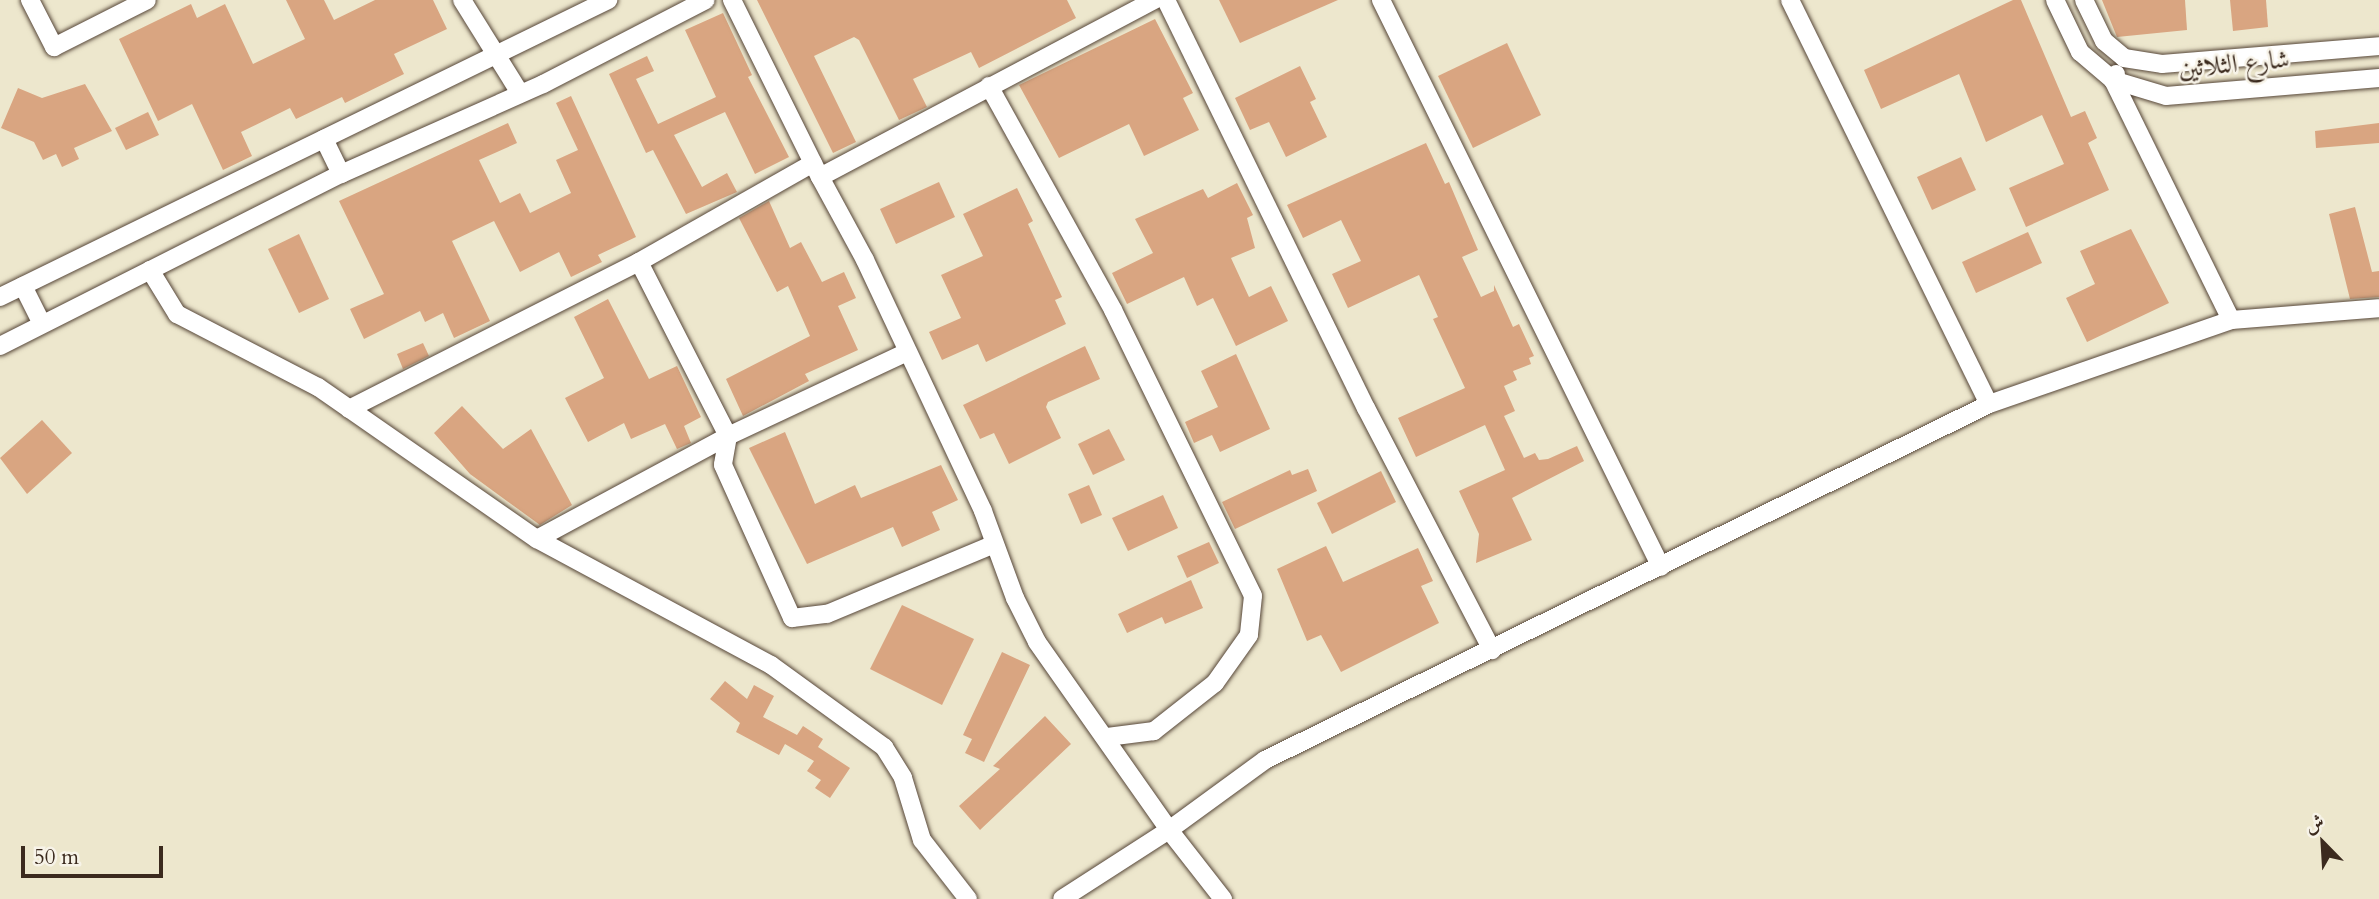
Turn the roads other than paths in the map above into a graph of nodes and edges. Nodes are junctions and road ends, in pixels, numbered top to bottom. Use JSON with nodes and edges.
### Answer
{"nodes":[{"id":1,"x":30,"y":0,"type":"edge"},
{"id":2,"x":147,"y":0,"type":"edge"},
{"id":3,"x":461,"y":0,"type":"edge"},
{"id":4,"x":608,"y":0,"type":"edge"},
{"id":5,"x":706,"y":0,"type":"edge"},
{"id":6,"x":732,"y":0,"type":"edge"},
{"id":7,"x":1155,"y":0,"type":"edge"},
{"id":8,"x":1166,"y":0,"type":"edge"},
{"id":9,"x":1381,"y":0,"type":"edge"},
{"id":10,"x":1790,"y":0,"type":"edge"},
{"id":11,"x":2054,"y":0,"type":"edge"},
{"id":12,"x":2084,"y":0,"type":"edge"},
{"id":13,"x":2379,"y":46,"type":"edge"},
{"id":14,"x":494,"y":55,"type":"junction"},
{"id":15,"x":2124,"y":58,"type":"junction"},
{"id":16,"x":2379,"y":78,"type":"edge"},
{"id":17,"x":2113,"y":79,"type":"junction"},
{"id":18,"x":989,"y":86,"type":"junction"},
{"id":19,"x":520,"y":93,"type":"junction"},
{"id":20,"x":324,"y":139,"type":"junction"},
{"id":21,"x":817,"y":170,"type":"junction"},
{"id":22,"x":341,"y":174,"type":"junction"},
{"id":23,"x":639,"y":262,"type":"junction"},
{"id":24,"x":150,"y":270,"type":"junction"},
{"id":25,"x":23,"y":286,"type":"junction"},
{"id":26,"x":0,"y":297,"type":"edge"},
{"id":27,"x":2379,"y":309,"type":"edge"},
{"id":28,"x":2231,"y":320,"type":"junction"},
{"id":29,"x":42,"y":324,"type":"junction"},
{"id":30,"x":0,"y":346,"type":"edge"},
{"id":31,"x":907,"y":352,"type":"junction"},
{"id":32,"x":1989,"y":404,"type":"junction"},
{"id":33,"x":349,"y":408,"type":"junction"},
{"id":34,"x":728,"y":436,"type":"junction"},
{"id":35,"x":537,"y":539,"type":"junction"},
{"id":36,"x":994,"y":544,"type":"junction"},
{"id":37,"x":1661,"y":567,"type":"junction"},
{"id":38,"x":1492,"y":650,"type":"junction"},
{"id":39,"x":1107,"y":737,"type":"junction"},
{"id":40,"x":1169,"y":830,"type":"junction"},
{"id":41,"x":968,"y":899,"type":"edge"},
{"id":42,"x":1062,"y":899,"type":"edge"},
{"id":43,"x":1223,"y":899,"type":"edge"}],
"edges":[{"from":1,"to":2,"type":"street"},
{"from":3,"to":14,"type":"street"},
{"from":4,"to":14,"type":"street"},
{"from":5,"to":19,"type":"street"},
{"from":6,"to":21,"type":"street"},
{"from":7,"to":18,"type":"street"},
{"from":8,"to":38,"type":"street"},
{"from":9,"to":37,"type":"street"},
{"from":10,"to":32,"type":"street"},
{"from":11,"to":17,"type":"street","name":"شارع الثلاثين"},
{"from":12,"to":15,"type":"street"},
{"from":13,"to":15,"type":"street","name":"شارع الثلاثين"},
{"from":14,"to":19,"type":"street"},
{"from":14,"to":20,"type":"street"},
{"from":15,"to":17,"type":"street"},
{"from":16,"to":17,"type":"street","name":"شارع الثلاثين"},
{"from":17,"to":28,"type":"street"},
{"from":18,"to":21,"type":"street"},
{"from":18,"to":39,"type":"street"},
{"from":19,"to":22,"type":"street"},
{"from":20,"to":22,"type":"street"},
{"from":20,"to":25,"type":"street"},
{"from":21,"to":23,"type":"street"},
{"from":21,"to":31,"type":"street"},
{"from":22,"to":24,"type":"street"},
{"from":23,"to":33,"type":"street"},
{"from":23,"to":34,"type":"street"},
{"from":24,"to":29,"type":"street"},
{"from":24,"to":33,"type":"street"},
{"from":25,"to":26,"type":"street"},
{"from":25,"to":29,"type":"street"},
{"from":27,"to":28,"type":"street"},
{"from":28,"to":32,"type":"street"},
{"from":29,"to":30,"type":"street"},
{"from":31,"to":34,"type":"street"},
{"from":31,"to":36,"type":"street"},
{"from":32,"to":37,"type":"street"},
{"from":33,"to":35,"type":"street"},
{"from":34,"to":35,"type":"street"},
{"from":34,"to":36,"type":"street"},
{"from":35,"to":41,"type":"street"},
{"from":36,"to":39,"type":"street"},
{"from":37,"to":38,"type":"street"},
{"from":38,"to":40,"type":"street"},
{"from":39,"to":40,"type":"street"},
{"from":40,"to":42,"type":"street"},
{"from":40,"to":43,"type":"street"}]}
